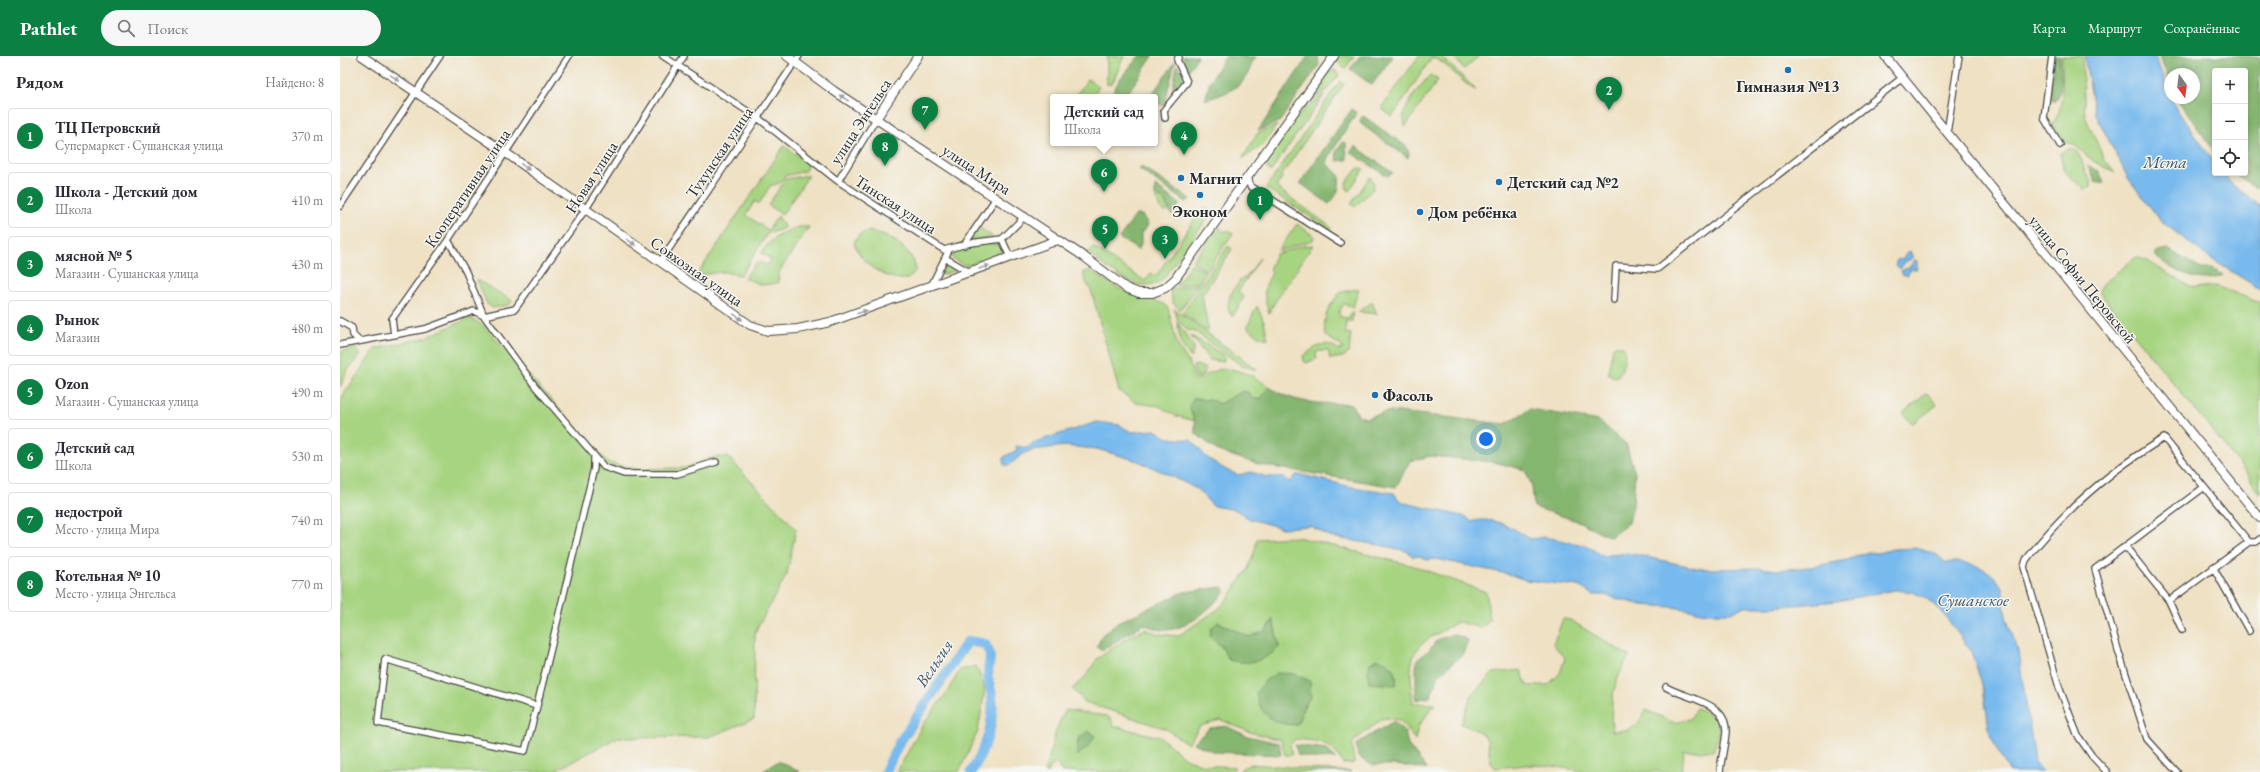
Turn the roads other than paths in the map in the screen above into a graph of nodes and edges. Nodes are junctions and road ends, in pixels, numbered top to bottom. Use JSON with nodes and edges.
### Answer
{"nodes":[{"id":1,"x":362,"y":56,"type":"edge"},
{"id":2,"x":440,"y":56,"type":"edge"},
{"id":3,"x":569,"y":56,"type":"edge"},
{"id":4,"x":663,"y":56,"type":"edge"},
{"id":5,"x":684,"y":56,"type":"edge"},
{"id":6,"x":787,"y":56,"type":"edge"},
{"id":7,"x":918,"y":56,"type":"edge"},
{"id":8,"x":1179,"y":56,"type":"edge"},
{"id":9,"x":1885,"y":56,"type":"edge"},
{"id":10,"x":1959,"y":56,"type":"edge"},
{"id":11,"x":2052,"y":56,"type":"edge"},
{"id":12,"x":1331,"y":57,"type":"edge"},
{"id":13,"x":797,"y":59,"type":"edge"},
{"id":14,"x":678,"y":66,"type":"junction"},
{"id":15,"x":1902,"y":78,"type":"junction"},
{"id":16,"x":416,"y":92,"type":"junction"},
{"id":17,"x":758,"y":118,"type":"junction"},
{"id":18,"x":1165,"y":118,"type":"dead end"},
{"id":19,"x":876,"y":119,"type":"junction"},
{"id":20,"x":1947,"y":133,"type":"junction"},
{"id":21,"x":2060,"y":145,"type":"dead end"},
{"id":22,"x":506,"y":153,"type":"junction"},
{"id":23,"x":1248,"y":176,"type":"junction"},
{"id":24,"x":838,"y":181,"type":"junction"},
{"id":25,"x":996,"y":198,"type":"junction"},
{"id":26,"x":340,"y":206,"type":"edge"},
{"id":27,"x":585,"y":210,"type":"junction"},
{"id":28,"x":1025,"y":216,"type":"junction"},
{"id":29,"x":1002,"y":239,"type":"junction"},
{"id":30,"x":448,"y":240,"type":"junction"},
{"id":31,"x":1058,"y":240,"type":"junction"},
{"id":32,"x":1340,"y":243,"type":"dead end"},
{"id":33,"x":964,"y":244,"type":"junction"},
{"id":34,"x":949,"y":250,"type":"junction"},
{"id":35,"x":1010,"y":257,"type":"junction"},
{"id":36,"x":945,"y":258,"type":"junction"},
{"id":37,"x":660,"y":262,"type":"junction"},
{"id":38,"x":971,"y":273,"type":"junction"},
{"id":39,"x":931,"y":287,"type":"junction"},
{"id":40,"x":1614,"y":300,"type":"dead end"},
{"id":41,"x":479,"y":304,"type":"junction"},
{"id":42,"x":474,"y":311,"type":"junction"},
{"id":43,"x":484,"y":316,"type":"junction"},
{"id":44,"x":340,"y":321,"type":"edge"},
{"id":45,"x":394,"y":335,"type":"junction"},
{"id":46,"x":359,"y":342,"type":"junction"},
{"id":47,"x":340,"y":345,"type":"edge"},
{"id":48,"x":594,"y":457,"type":"junction"},
{"id":49,"x":716,"y":462,"type":"dead end"},
{"id":50,"x":604,"y":467,"type":"junction"},
{"id":51,"x":594,"y":468,"type":"junction"},
{"id":52,"x":2203,"y":488,"type":"junction"},
{"id":53,"x":2260,"y":518,"type":"edge"},
{"id":54,"x":2260,"y":539,"type":"edge"},
{"id":55,"x":2249,"y":542,"type":"junction"},
{"id":56,"x":2125,"y":546,"type":"junction"},
{"id":57,"x":2214,"y":567,"type":"junction"},
{"id":58,"x":2169,"y":600,"type":"junction"},
{"id":59,"x":2182,"y":630,"type":"dead end"},
{"id":60,"x":2249,"y":631,"type":"dead end"},
{"id":61,"x":1666,"y":687,"type":"dead end"},
{"id":62,"x":537,"y":706,"type":"junction"},
{"id":63,"x":1720,"y":772,"type":"edge"},
{"id":64,"x":2107,"y":772,"type":"edge"},
{"id":65,"x":2177,"y":772,"type":"edge"}],
"edges":[{"from":1,"to":16,"type":"main road","name":"Совхозная улица","one_way":true},
{"from":2,"to":16,"type":"street"},
{"from":3,"to":22,"type":"street","name":"Кооперативная улица"},
{"from":4,"to":14,"type":"street","name":"Тинская улица"},
{"from":5,"to":14,"type":"street","name":"Новая улица"},
{"from":6,"to":13,"type":"main road","name":"улица Мира"},
{"from":7,"to":19,"type":"main road","name":"улица Энгельса"},
{"from":8,"to":18,"type":"street"},
{"from":9,"to":15,"type":"main road","name":"улица Софьи Перовской"},
{"from":10,"to":20,"type":"street"},
{"from":11,"to":21,"type":"street"},
{"from":12,"to":23,"type":"main road","name":"улица Мира"},
{"from":13,"to":17,"type":"street","name":"Тухунская улица"},
{"from":19,"to":13,"type":"main road","name":"улица Мира","one_way":true},
{"from":14,"to":17,"type":"street","name":"Тинская улица"},
{"from":14,"to":27,"type":"street","name":"Новая улица"},
{"from":15,"to":20,"type":"main road","name":"улица Софьи Перовской"},
{"from":15,"to":40,"type":"street"},
{"from":16,"to":22,"type":"main road","name":"Совхозная улица"},
{"from":16,"to":26,"type":"street"},
{"from":17,"to":24,"type":"street","name":"Тинская улица"},
{"from":17,"to":37,"type":"street","name":"Тухунская улица"},
{"from":19,"to":24,"type":"street","name":"улица Энгельса"},
{"from":19,"to":25,"type":"main road","name":"улица Мира"},
{"from":20,"to":53,"type":"main road","name":"улица Софьи Перовской"},
{"from":22,"to":27,"type":"main road","name":"Совхозная улица","one_way":true},
{"from":22,"to":30,"type":"street","name":"Кооперативная улица"},
{"from":23,"to":31,"type":"main road","name":"улица Мира"},
{"from":23,"to":32,"type":"street"},
{"from":24,"to":34,"type":"street","name":"Тинская улица"},
{"from":25,"to":28,"type":"main road","name":"улица Мира"},
{"from":25,"to":33,"type":"street"},
{"from":27,"to":37,"type":"main road","name":"Совхозная улица","one_way":true},
{"from":27,"to":43,"type":"street","name":"Новая улица"},
{"from":28,"to":29,"type":"street"},
{"from":28,"to":31,"type":"main road","name":"улица Мира"},
{"from":29,"to":33,"type":"street","name":"Тинская улица"},
{"from":29,"to":35,"type":"street"},
{"from":30,"to":41,"type":"street"},
{"from":30,"to":45,"type":"street","name":"Кооперативная улица"},
{"from":31,"to":35,"type":"main road","name":"Совхозная улица"},
{"from":33,"to":34,"type":"street","name":"Тинская улица"},
{"from":34,"to":36,"type":"street"},
{"from":38,"to":35,"type":"main road","name":"Совхозная улица","one_way":true},
{"from":36,"to":38,"type":"street"},
{"from":36,"to":39,"type":"street"},
{"from":37,"to":39,"type":"main road","name":"Совхозная улица","one_way":true},
{"from":38,"to":39,"type":"main road","name":"Совхозная улица"},
{"from":41,"to":42,"type":"street"},
{"from":41,"to":43,"type":"street"},
{"from":42,"to":43,"type":"street"},
{"from":42,"to":45,"type":"street"},
{"from":43,"to":48,"type":"street"},
{"from":44,"to":46,"type":"street"},
{"from":45,"to":46,"type":"street"},
{"from":46,"to":47,"type":"street"},
{"from":48,"to":50,"type":"street"},
{"from":48,"to":51,"type":"street"},
{"from":49,"to":50,"type":"street"},
{"from":50,"to":51,"type":"street"},
{"from":51,"to":62,"type":"street"},
{"from":52,"to":55,"type":"street"},
{"from":52,"to":56,"type":"street"},
{"from":52,"to":64,"type":"street"},
{"from":54,"to":55,"type":"street"},
{"from":55,"to":57,"type":"street"},
{"from":56,"to":58,"type":"street"},
{"from":56,"to":65,"type":"street"},
{"from":57,"to":58,"type":"street"},
{"from":57,"to":60,"type":"street"},
{"from":58,"to":59,"type":"street"},
{"from":61,"to":63,"type":"street"},
{"from":62,"to":62,"type":"street"}]}
